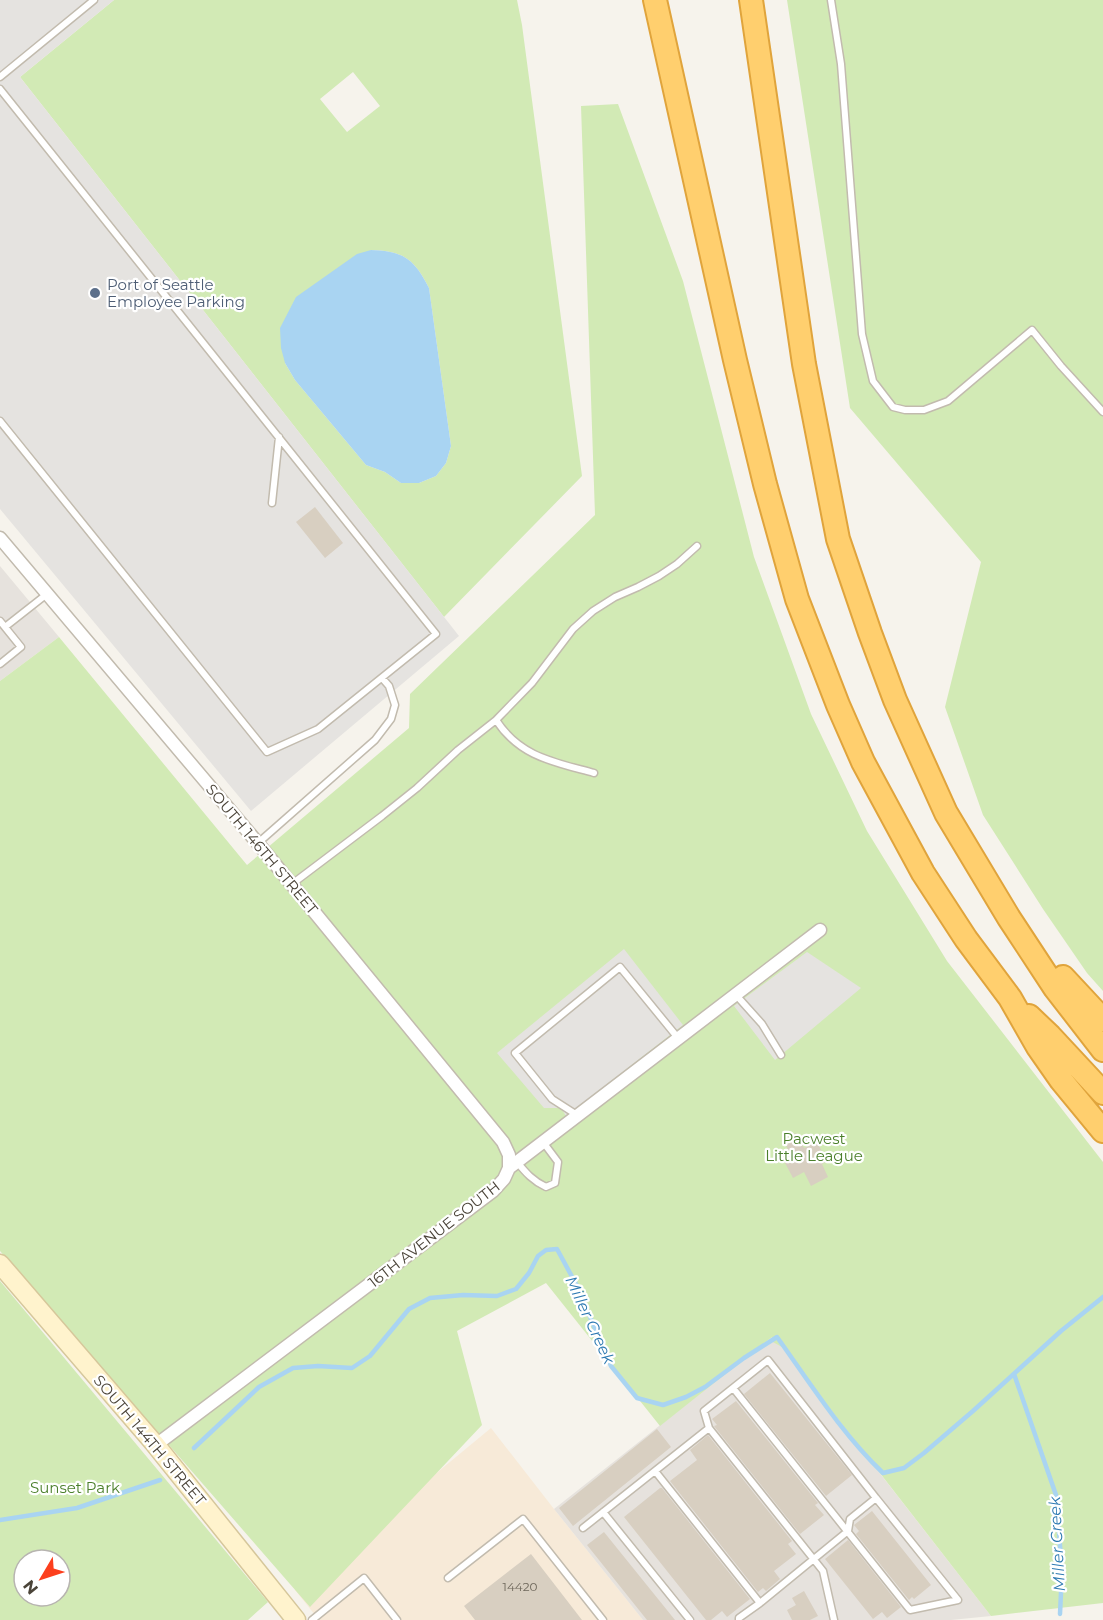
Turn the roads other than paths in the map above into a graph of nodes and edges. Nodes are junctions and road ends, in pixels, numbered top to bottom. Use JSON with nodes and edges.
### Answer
{"nodes":[{"id":1,"x":94,"y":0,"type":"edge"},
{"id":2,"x":655,"y":0,"type":"edge"},
{"id":3,"x":751,"y":0,"type":"edge"},
{"id":4,"x":831,"y":0,"type":"edge"},
{"id":5,"x":0,"y":77,"type":"edge"},
{"id":6,"x":0,"y":89,"type":"edge"},
{"id":7,"x":1103,"y":412,"type":"edge"},
{"id":8,"x":0,"y":421,"type":"edge"},
{"id":9,"x":279,"y":437,"type":"junction"},
{"id":10,"x":272,"y":503,"type":"dead end"},
{"id":11,"x":0,"y":538,"type":"edge"},
{"id":12,"x":697,"y":546,"type":"dead end"},
{"id":13,"x":47,"y":594,"type":"junction"},
{"id":14,"x":0,"y":621,"type":"edge"},
{"id":15,"x":5,"y":627,"type":"junction"},
{"id":16,"x":0,"y":664,"type":"edge"},
{"id":17,"x":382,"y":678,"type":"junction"},
{"id":18,"x":496,"y":720,"type":"junction"},
{"id":19,"x":594,"y":773,"type":"dead end"},
{"id":20,"x":257,"y":843,"type":"junction"},
{"id":21,"x":291,"y":884,"type":"junction"},
{"id":22,"x":1009,"y":918,"type":"junction"},
{"id":23,"x":820,"y":930,"type":"dead end"},
{"id":24,"x":735,"y":995,"type":"junction"},
{"id":25,"x":1010,"y":998,"type":"junction"},
{"id":26,"x":1103,"y":1020,"type":"edge"},
{"id":27,"x":678,"y":1038,"type":"junction"},
{"id":28,"x":1103,"y":1050,"type":"edge"},
{"id":29,"x":782,"y":1055,"type":"dead end"},
{"id":30,"x":1103,"y":1093,"type":"edge"},
{"id":31,"x":577,"y":1116,"type":"junction"},
{"id":32,"x":1103,"y":1131,"type":"edge"},
{"id":33,"x":543,"y":1142,"type":"junction"},
{"id":34,"x":513,"y":1165,"type":"junction"},
{"id":35,"x":0,"y":1264,"type":"edge"},
{"id":36,"x":733,"y":1388,"type":"junction"},
{"id":37,"x":709,"y":1428,"type":"junction"},
{"id":38,"x":156,"y":1445,"type":"junction"},
{"id":39,"x":656,"y":1471,"type":"junction"},
{"id":40,"x":876,"y":1497,"type":"junction"},
{"id":41,"x":603,"y":1512,"type":"junction"},
{"id":42,"x":583,"y":1528,"type":"dead end"},
{"id":43,"x":848,"y":1531,"type":"junction"},
{"id":44,"x":814,"y":1560,"type":"junction"},
{"id":45,"x":448,"y":1578,"type":"dead end"},
{"id":46,"x":760,"y":1603,"type":"junction"},
{"id":47,"x":296,"y":1620,"type":"edge"},
{"id":48,"x":312,"y":1620,"type":"edge"},
{"id":49,"x":397,"y":1620,"type":"edge"},
{"id":50,"x":603,"y":1620,"type":"edge"},
{"id":51,"x":690,"y":1620,"type":"edge"},
{"id":52,"x":739,"y":1620,"type":"edge"},
{"id":53,"x":834,"y":1620,"type":"edge"}],
"edges":[{"from":1,"to":5,"type":"lane"},
{"from":2,"to":25,"type":"highway"},
{"from":3,"to":22,"type":"highway"},
{"from":4,"to":7,"type":"lane"},
{"from":6,"to":9,"type":"lane"},
{"from":8,"to":17,"type":"lane"},
{"from":9,"to":10,"type":"lane"},
{"from":9,"to":17,"type":"lane"},
{"from":11,"to":13,"type":"street","name":"SOUTH 146TH STREET"},
{"from":12,"to":18,"type":"lane"},
{"from":13,"to":15,"type":"lane"},
{"from":13,"to":20,"type":"street","name":"SOUTH 146TH STREET"},
{"from":14,"to":15,"type":"lane"},
{"from":15,"to":16,"type":"lane"},
{"from":17,"to":20,"type":"lane"},
{"from":18,"to":19,"type":"lane"},
{"from":18,"to":21,"type":"lane"},
{"from":20,"to":21,"type":"street","name":"SOUTH 146TH STREET"},
{"from":21,"to":34,"type":"street","name":"SOUTH 146TH STREET"},
{"from":22,"to":26,"type":"highway"},
{"from":22,"to":28,"type":"highway"},
{"from":23,"to":24,"type":"street","name":"16TH AVENUE SOUTH"},
{"from":24,"to":27,"type":"street","name":"16TH AVENUE SOUTH"},
{"from":24,"to":29,"type":"lane"},
{"from":25,"to":30,"type":"highway"},
{"from":25,"to":32,"type":"highway"},
{"from":27,"to":31,"type":"street","name":"16TH AVENUE SOUTH"},
{"from":27,"to":31,"type":"lane"},
{"from":31,"to":33,"type":"street","name":"16TH AVENUE SOUTH"},
{"from":33,"to":34,"type":"street","name":"16TH AVENUE SOUTH"},
{"from":33,"to":34,"type":"lane"},
{"from":34,"to":38,"type":"street","name":"16TH AVENUE SOUTH"},
{"from":35,"to":38,"type":"street","name":"SOUTH 144TH STREET"},
{"from":36,"to":37,"type":"lane"},
{"from":36,"to":40,"type":"lane"},
{"from":36,"to":43,"type":"lane"},
{"from":37,"to":39,"type":"lane"},
{"from":37,"to":44,"type":"lane"},
{"from":38,"to":47,"type":"street","name":"SOUTH 144TH STREET"},
{"from":39,"to":41,"type":"lane"},
{"from":39,"to":46,"type":"lane"},
{"from":40,"to":43,"type":"lane"},
{"from":40,"to":43,"type":"lane"},
{"from":41,"to":42,"type":"lane"},
{"from":41,"to":51,"type":"lane"},
{"from":43,"to":44,"type":"lane"},
{"from":44,"to":46,"type":"lane"},
{"from":44,"to":53,"type":"lane"},
{"from":45,"to":50,"type":"lane"},
{"from":46,"to":52,"type":"lane"},
{"from":48,"to":49,"type":"lane"}]}
